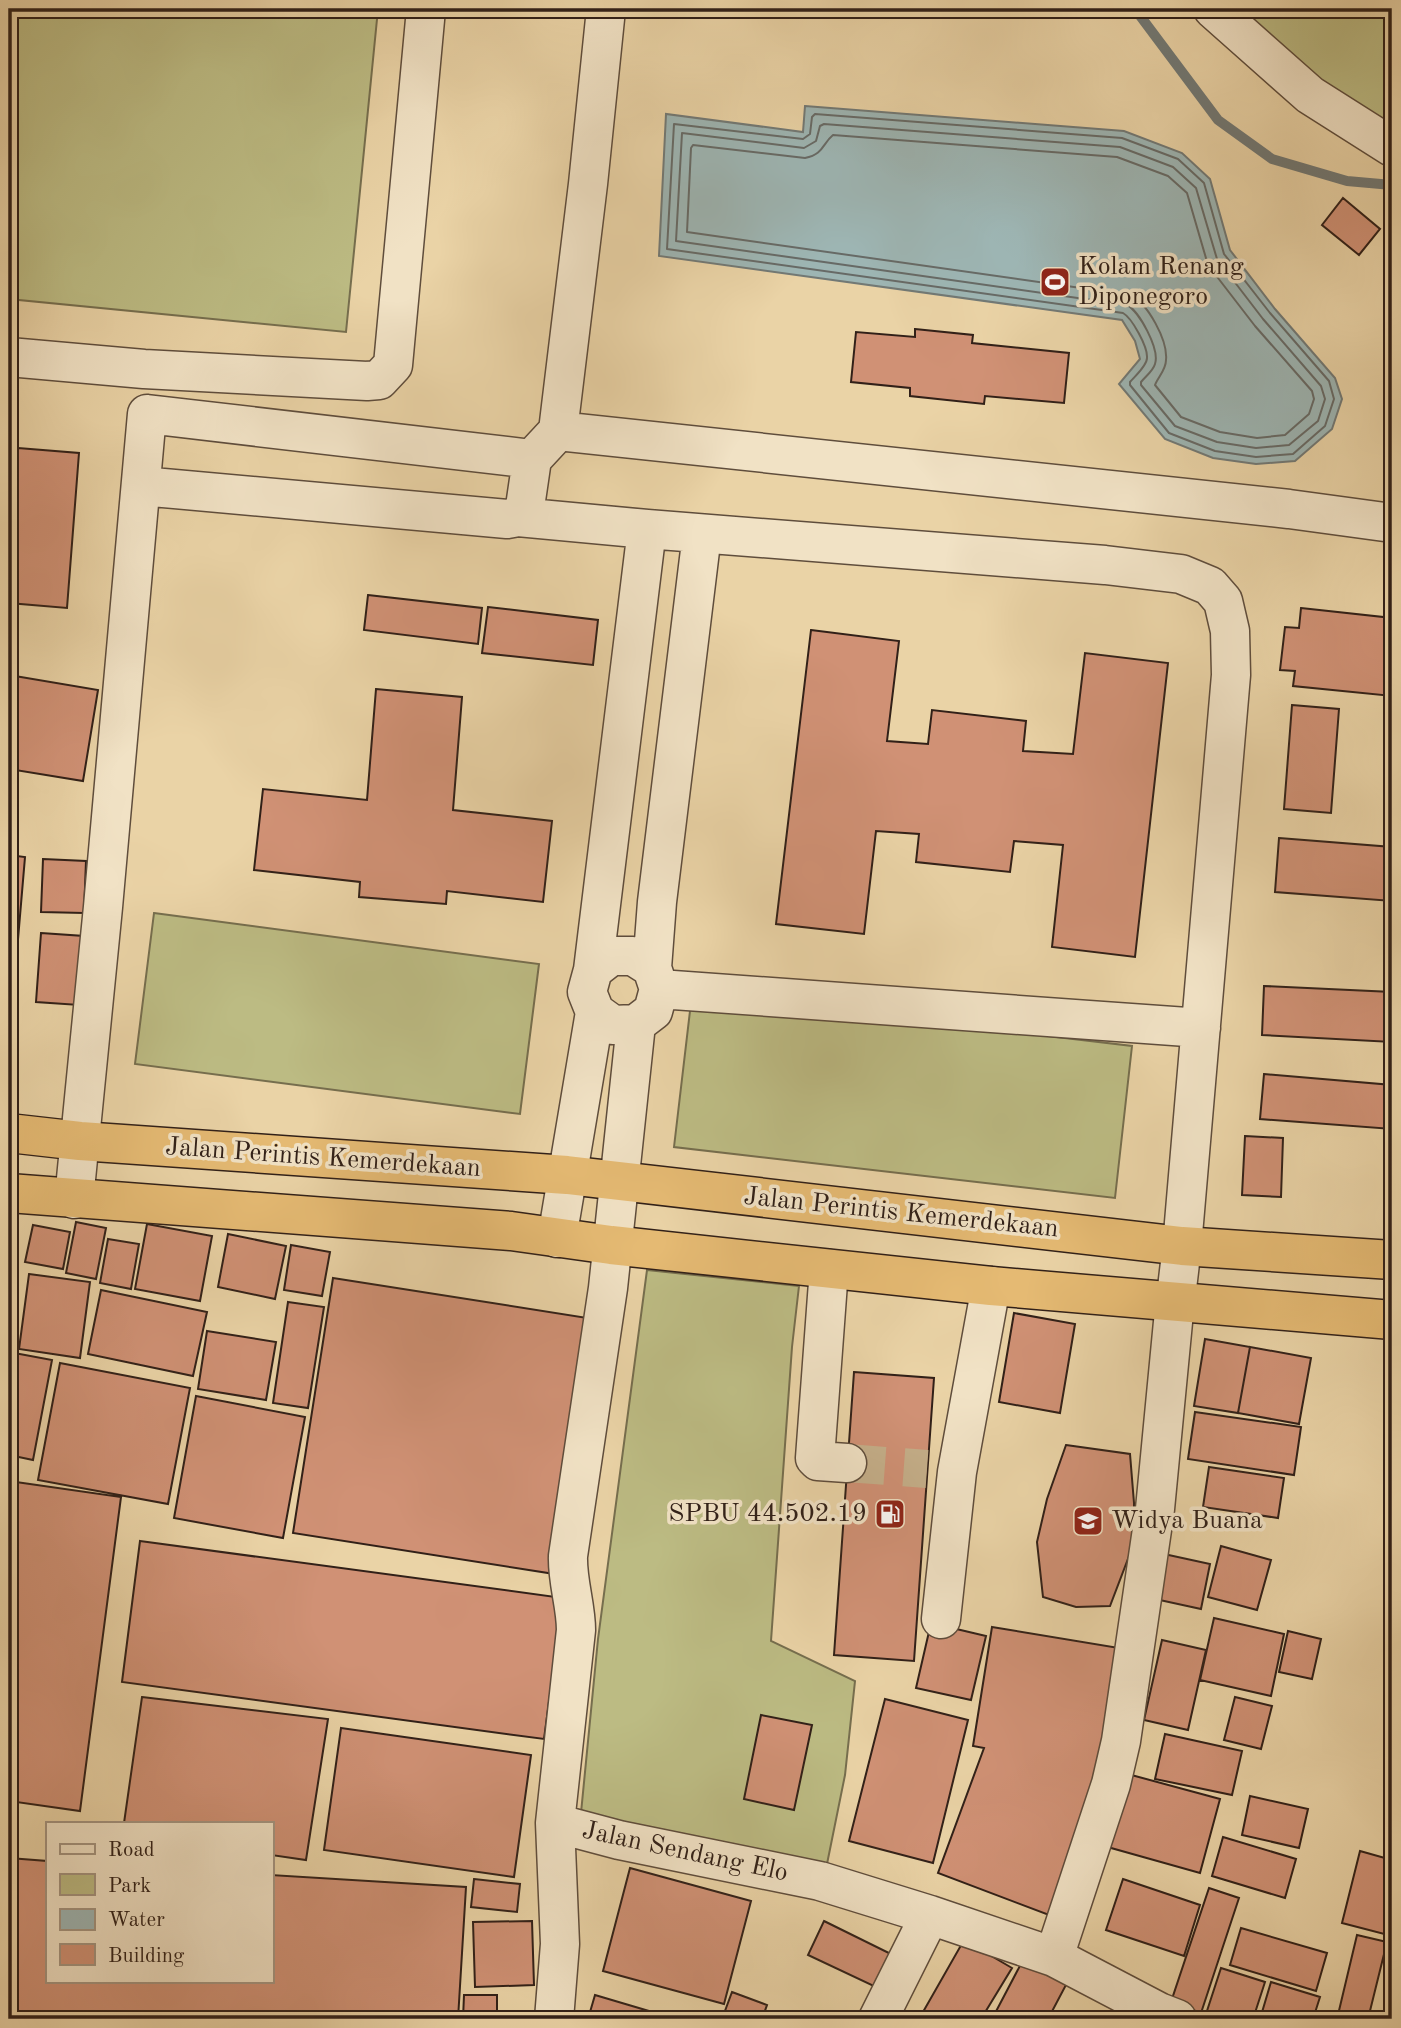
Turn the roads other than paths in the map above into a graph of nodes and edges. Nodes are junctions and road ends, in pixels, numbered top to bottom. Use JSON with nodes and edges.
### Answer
{"nodes":[{"id":1,"x":426,"y":9,"type":"edge"},
{"id":2,"x":606,"y":9,"type":"edge"},
{"id":3,"x":1213,"y":9,"type":"edge"},
{"id":4,"x":1392,"y":147,"type":"edge"},
{"id":5,"x":9,"y":357,"type":"edge"},
{"id":6,"x":144,"y":369,"type":"junction"},
{"id":7,"x":147,"y":414,"type":"junction"},
{"id":8,"x":558,"y":431,"type":"junction"},
{"id":9,"x":532,"y":459,"type":"junction"},
{"id":10,"x":141,"y":486,"type":"junction"},
{"id":11,"x":518,"y":517,"type":"junction"},
{"id":12,"x":1392,"y":523,"type":"edge"},
{"id":13,"x":647,"y":529,"type":"junction"},
{"id":14,"x":702,"y":534,"type":"junction"},
{"id":15,"x":593,"y":970,"type":"junction"},
{"id":16,"x":655,"y":979,"type":"junction"},
{"id":17,"x":595,"y":1012,"type":"junction"},
{"id":18,"x":636,"y":1024,"type":"junction"},
{"id":19,"x":1201,"y":1028,"type":"junction"},
{"id":20,"x":9,"y":1133,"type":"edge"},
{"id":21,"x":80,"y":1141,"type":"junction"},
{"id":22,"x":567,"y":1175,"type":"junction"},
{"id":23,"x":619,"y":1180,"type":"junction"},
{"id":24,"x":9,"y":1193,"type":"edge"},
{"id":25,"x":74,"y":1199,"type":"junction"},
{"id":26,"x":557,"y":1238,"type":"junction"},
{"id":27,"x":611,"y":1245,"type":"junction"},
{"id":28,"x":1182,"y":1245,"type":"junction"},
{"id":29,"x":1392,"y":1260,"type":"edge"},
{"id":30,"x":829,"y":1269,"type":"junction"},
{"id":31,"x":990,"y":1286,"type":"junction"},
{"id":32,"x":1175,"y":1301,"type":"junction"},
{"id":33,"x":1392,"y":1320,"type":"edge"},
{"id":34,"x":847,"y":1463,"type":"tunnel mouth"},
{"id":35,"x":941,"y":1619,"type":"dead end"},
{"id":36,"x":555,"y":1823,"type":"junction"},
{"id":37,"x":930,"y":1915,"type":"junction"},
{"id":38,"x":1054,"y":1957,"type":"junction"},
{"id":39,"x":554,"y":2019,"type":"edge"},
{"id":40,"x":878,"y":2019,"type":"edge"},
{"id":41,"x":1177,"y":2019,"type":"edge"}],
"edges":[{"from":1,"to":6,"type":"street"},
{"from":2,"to":8,"type":"street"},
{"from":3,"to":4,"type":"street"},
{"from":5,"to":6,"type":"street"},
{"from":6,"to":7,"type":"street"},
{"from":7,"to":9,"type":"street"},
{"from":7,"to":10,"type":"street"},
{"from":8,"to":9,"type":"street"},
{"from":8,"to":12,"type":"street"},
{"from":9,"to":11,"type":"street"},
{"from":10,"to":11,"type":"street"},
{"from":10,"to":21,"type":"street"},
{"from":11,"to":13,"type":"street"},
{"from":13,"to":14,"type":"street"},
{"from":13,"to":15,"type":"street"},
{"from":14,"to":16,"type":"street"},
{"from":14,"to":19,"type":"street"},
{"from":15,"to":16,"type":"street"},
{"from":15,"to":17,"type":"street"},
{"from":16,"to":18,"type":"street"},
{"from":16,"to":19,"type":"street"},
{"from":17,"to":18,"type":"street"},
{"from":17,"to":22,"type":"street"},
{"from":18,"to":23,"type":"street"},
{"from":19,"to":28,"type":"street"},
{"from":20,"to":21,"type":"highway","name":"Jalan Perintis Kemerdekaan"},
{"from":21,"to":22,"type":"highway","name":"Jalan Perintis Kemerdekaan"},
{"from":21,"to":25,"type":"street"},
{"from":22,"to":23,"type":"highway","name":"Jalan Perintis Kemerdekaan"},
{"from":22,"to":26,"type":"street"},
{"from":23,"to":27,"type":"street"},
{"from":23,"to":28,"type":"highway","name":"Jalan Perintis Kemerdekaan"},
{"from":24,"to":25,"type":"highway"},
{"from":25,"to":26,"type":"highway"},
{"from":26,"to":27,"type":"highway"},
{"from":27,"to":30,"type":"highway"},
{"from":27,"to":36,"type":"street","name":"Jalan Sendang Elo"},
{"from":28,"to":29,"type":"highway","name":"Jalan Perintis Kemerdekaan"},
{"from":28,"to":32,"type":"street"},
{"from":30,"to":31,"type":"highway"},
{"from":30,"to":34,"type":"street"},
{"from":31,"to":32,"type":"highway"},
{"from":31,"to":35,"type":"street"},
{"from":32,"to":33,"type":"highway"},
{"from":32,"to":38,"type":"street"},
{"from":36,"to":37,"type":"street","name":"Jalan Sendang Elo"},
{"from":36,"to":39,"type":"street"},
{"from":37,"to":38,"type":"street","name":"Jalan Sendang Elo"},
{"from":37,"to":40,"type":"street"},
{"from":38,"to":41,"type":"street","name":"Jalan Sendang Elo"}]}
